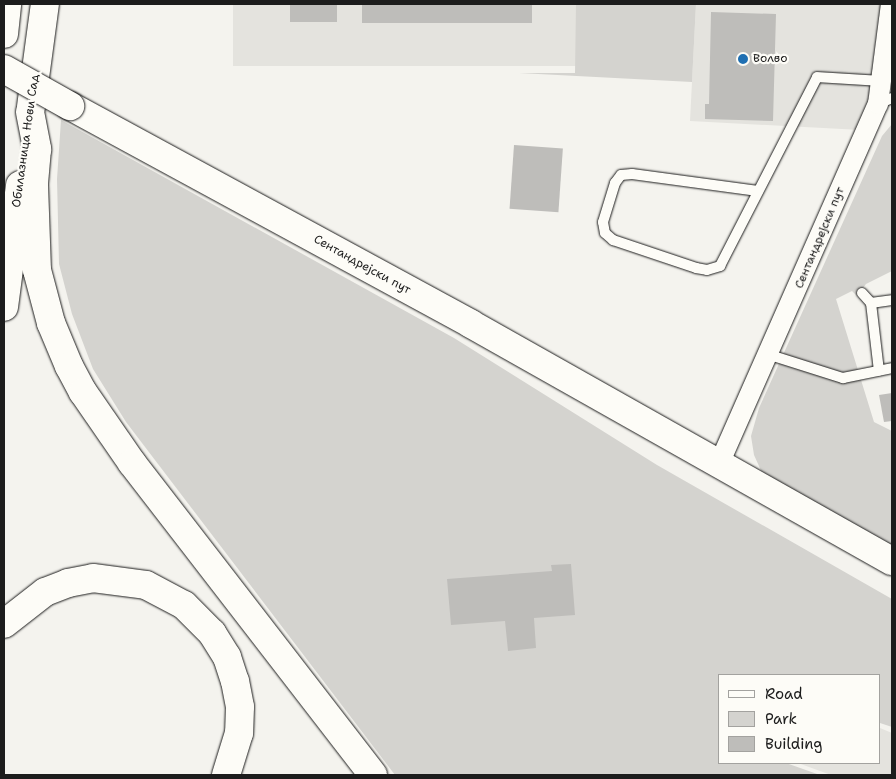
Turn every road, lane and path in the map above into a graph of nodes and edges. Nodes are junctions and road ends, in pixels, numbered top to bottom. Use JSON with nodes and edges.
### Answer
{"nodes":[{"id":1,"x":8,"y":4,"type":"edge"},
{"id":2,"x":45,"y":4,"type":"edge"},
{"id":3,"x":891,"y":4,"type":"edge"},
{"id":4,"x":4,"y":34,"type":"edge"},
{"id":5,"x":4,"y":69,"type":"edge"},
{"id":6,"x":885,"y":86,"type":"edge"},
{"id":7,"x":30,"y":112,"type":"junction"},
{"id":8,"x":758,"y":192,"type":"junction"},
{"id":9,"x":862,"y":293,"type":"dead end"},
{"id":10,"x":892,"y":300,"type":"edge"},
{"id":11,"x":871,"y":303,"type":"junction"},
{"id":12,"x":4,"y":307,"type":"edge"},
{"id":13,"x":770,"y":355,"type":"junction"},
{"id":14,"x":892,"y":368,"type":"edge"},
{"id":15,"x":879,"y":371,"type":"junction"},
{"id":16,"x":719,"y":464,"type":"junction"},
{"id":17,"x":892,"y":561,"type":"edge"},
{"id":18,"x":4,"y":624,"type":"edge"},
{"id":19,"x":226,"y":775,"type":"edge"},
{"id":20,"x":373,"y":775,"type":"edge"}],
"edges":[{"from":1,"to":4,"type":"main road"},
{"from":2,"to":7,"type":"main road","name":"Обилазница Нови Сад"},
{"from":3,"to":6,"type":"street","name":"Сентандрејски пут"},
{"from":5,"to":16,"type":"main road","name":"Сентандрејски пут","bridge":true},
{"from":6,"to":8,"type":"lane"},
{"from":6,"to":13,"type":"street","name":"Сентандрејски пут"},
{"from":7,"to":12,"type":"main road","name":"Обилазница Нови Сад"},
{"from":7,"to":20,"type":"main road"},
{"from":8,"to":8,"type":"lane"},
{"from":9,"to":11,"type":"lane"},
{"from":10,"to":11,"type":"lane"},
{"from":11,"to":15,"type":"lane"},
{"from":13,"to":15,"type":"lane"},
{"from":13,"to":16,"type":"street","name":"Сентандрејски пут"},
{"from":14,"to":15,"type":"lane"},
{"from":16,"to":17,"type":"main road","name":"Сентандрејски пут"},
{"from":18,"to":19,"type":"main road"}]}
